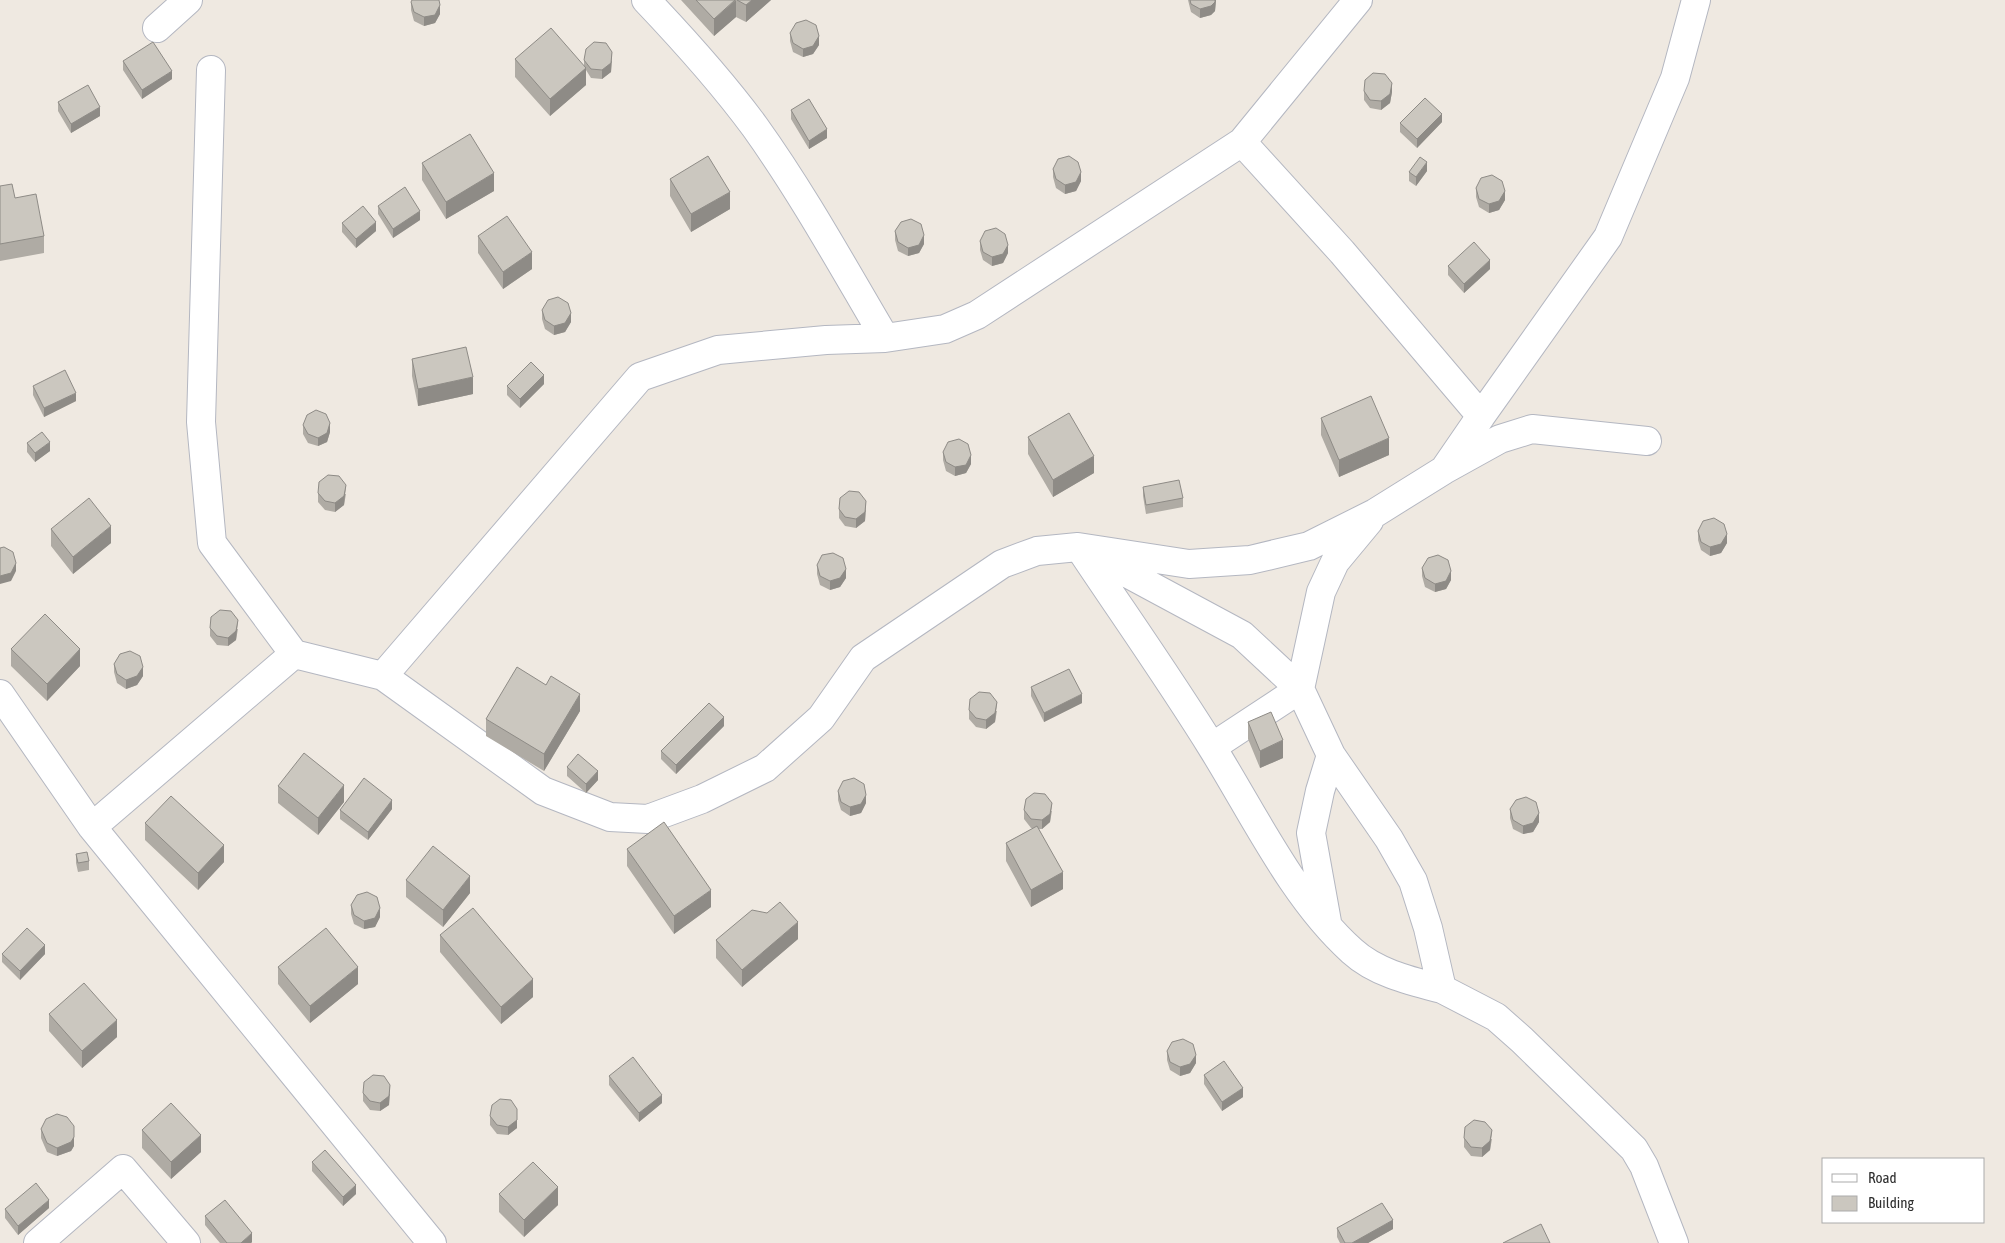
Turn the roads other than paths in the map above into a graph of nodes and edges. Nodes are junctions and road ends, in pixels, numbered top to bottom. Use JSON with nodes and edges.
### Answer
{"nodes":[{"id":1,"x":188,"y":0,"type":"edge"},
{"id":2,"x":646,"y":0,"type":"edge"},
{"id":3,"x":1358,"y":0,"type":"edge"},
{"id":4,"x":1696,"y":0,"type":"edge"},
{"id":5,"x":157,"y":28,"type":"dead end"},
{"id":6,"x":211,"y":70,"type":"dead end"},
{"id":7,"x":1242,"y":142,"type":"junction"},
{"id":8,"x":885,"y":338,"type":"junction"},
{"id":9,"x":1480,"y":416,"type":"junction"},
{"id":10,"x":1647,"y":441,"type":"dead end"},
{"id":11,"x":1444,"y":470,"type":"junction"},
{"id":12,"x":1375,"y":513,"type":"junction"},
{"id":13,"x":1078,"y":547,"type":"junction"},
{"id":14,"x":294,"y":654,"type":"junction"},
{"id":15,"x":383,"y":676,"type":"junction"},
{"id":16,"x":1300,"y":689,"type":"junction"},
{"id":17,"x":0,"y":694,"type":"edge"},
{"id":18,"x":1212,"y":747,"type":"junction"},
{"id":19,"x":1331,"y":756,"type":"junction"},
{"id":20,"x":92,"y":827,"type":"junction"},
{"id":21,"x":1328,"y":926,"type":"junction"},
{"id":22,"x":1442,"y":989,"type":"junction"},
{"id":23,"x":38,"y":1243,"type":"edge"},
{"id":24,"x":186,"y":1243,"type":"edge"},
{"id":25,"x":432,"y":1243,"type":"edge"},
{"id":26,"x":1674,"y":1243,"type":"edge"}],
"edges":[{"from":1,"to":5,"type":"street"},
{"from":2,"to":8,"type":"street"},
{"from":3,"to":7,"type":"street"},
{"from":4,"to":9,"type":"street"},
{"from":6,"to":14,"type":"street"},
{"from":7,"to":8,"type":"street"},
{"from":7,"to":9,"type":"street"},
{"from":8,"to":15,"type":"street"},
{"from":9,"to":11,"type":"street"},
{"from":10,"to":11,"type":"street"},
{"from":11,"to":12,"type":"street"},
{"from":12,"to":13,"type":"street"},
{"from":12,"to":16,"type":"street"},
{"from":13,"to":15,"type":"street"},
{"from":13,"to":16,"type":"street"},
{"from":13,"to":18,"type":"street"},
{"from":14,"to":15,"type":"street"},
{"from":14,"to":20,"type":"street"},
{"from":16,"to":18,"type":"street"},
{"from":16,"to":19,"type":"street"},
{"from":17,"to":20,"type":"street"},
{"from":18,"to":21,"type":"street"},
{"from":19,"to":21,"type":"street"},
{"from":19,"to":22,"type":"street"},
{"from":20,"to":25,"type":"street"},
{"from":21,"to":22,"type":"street"},
{"from":22,"to":26,"type":"street"},
{"from":23,"to":24,"type":"street"}]}
